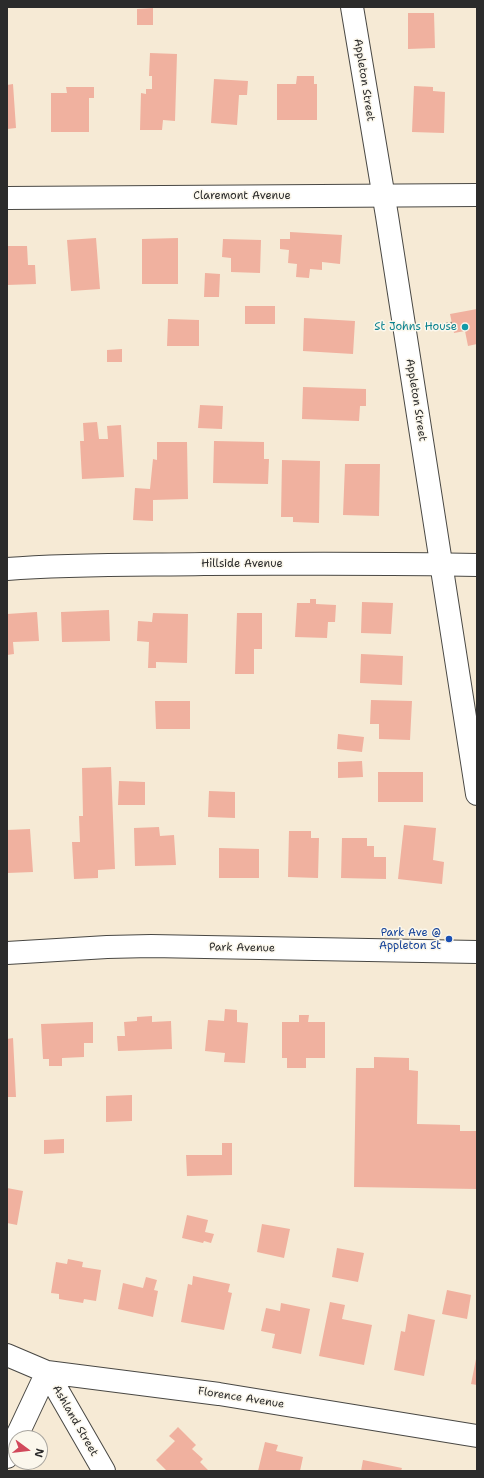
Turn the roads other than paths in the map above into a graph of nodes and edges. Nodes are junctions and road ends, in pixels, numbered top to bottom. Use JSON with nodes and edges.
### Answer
{"nodes":[{"id":1,"x":352,"y":7,"type":"edge"},
{"id":2,"x":477,"y":195,"type":"edge"},
{"id":3,"x":383,"y":196,"type":"junction"},
{"id":4,"x":7,"y":198,"type":"edge"},
{"id":5,"x":442,"y":564,"type":"junction"},
{"id":6,"x":477,"y":565,"type":"edge"},
{"id":7,"x":7,"y":569,"type":"edge"},
{"id":8,"x":477,"y":794,"type":"edge"},
{"id":9,"x":477,"y":952,"type":"edge"},
{"id":10,"x":7,"y":953,"type":"edge"},
{"id":11,"x":7,"y":1355,"type":"edge"},
{"id":12,"x":47,"y":1372,"type":"junction"},
{"id":13,"x":477,"y":1436,"type":"edge"},
{"id":14,"x":7,"y":1458,"type":"edge"},
{"id":15,"x":104,"y":1471,"type":"edge"}],
"edges":[{"from":1,"to":3,"type":"street","name":"Appleton Street"},
{"from":2,"to":3,"type":"street","name":"Claremont Avenue"},
{"from":3,"to":4,"type":"street","name":"Claremont Avenue"},
{"from":3,"to":5,"type":"street","name":"Appleton Street"},
{"from":5,"to":6,"type":"street","name":"Hillside Avenue"},
{"from":5,"to":7,"type":"street","name":"Hillside Avenue"},
{"from":5,"to":8,"type":"street","name":"Appleton Street"},
{"from":9,"to":10,"type":"street","name":"Park Avenue"},
{"from":11,"to":12,"type":"street","name":"Florence Avenue"},
{"from":12,"to":13,"type":"street","name":"Florence Avenue"},
{"from":12,"to":14,"type":"street"},
{"from":12,"to":15,"type":"street","name":"Ashland Street"}]}
